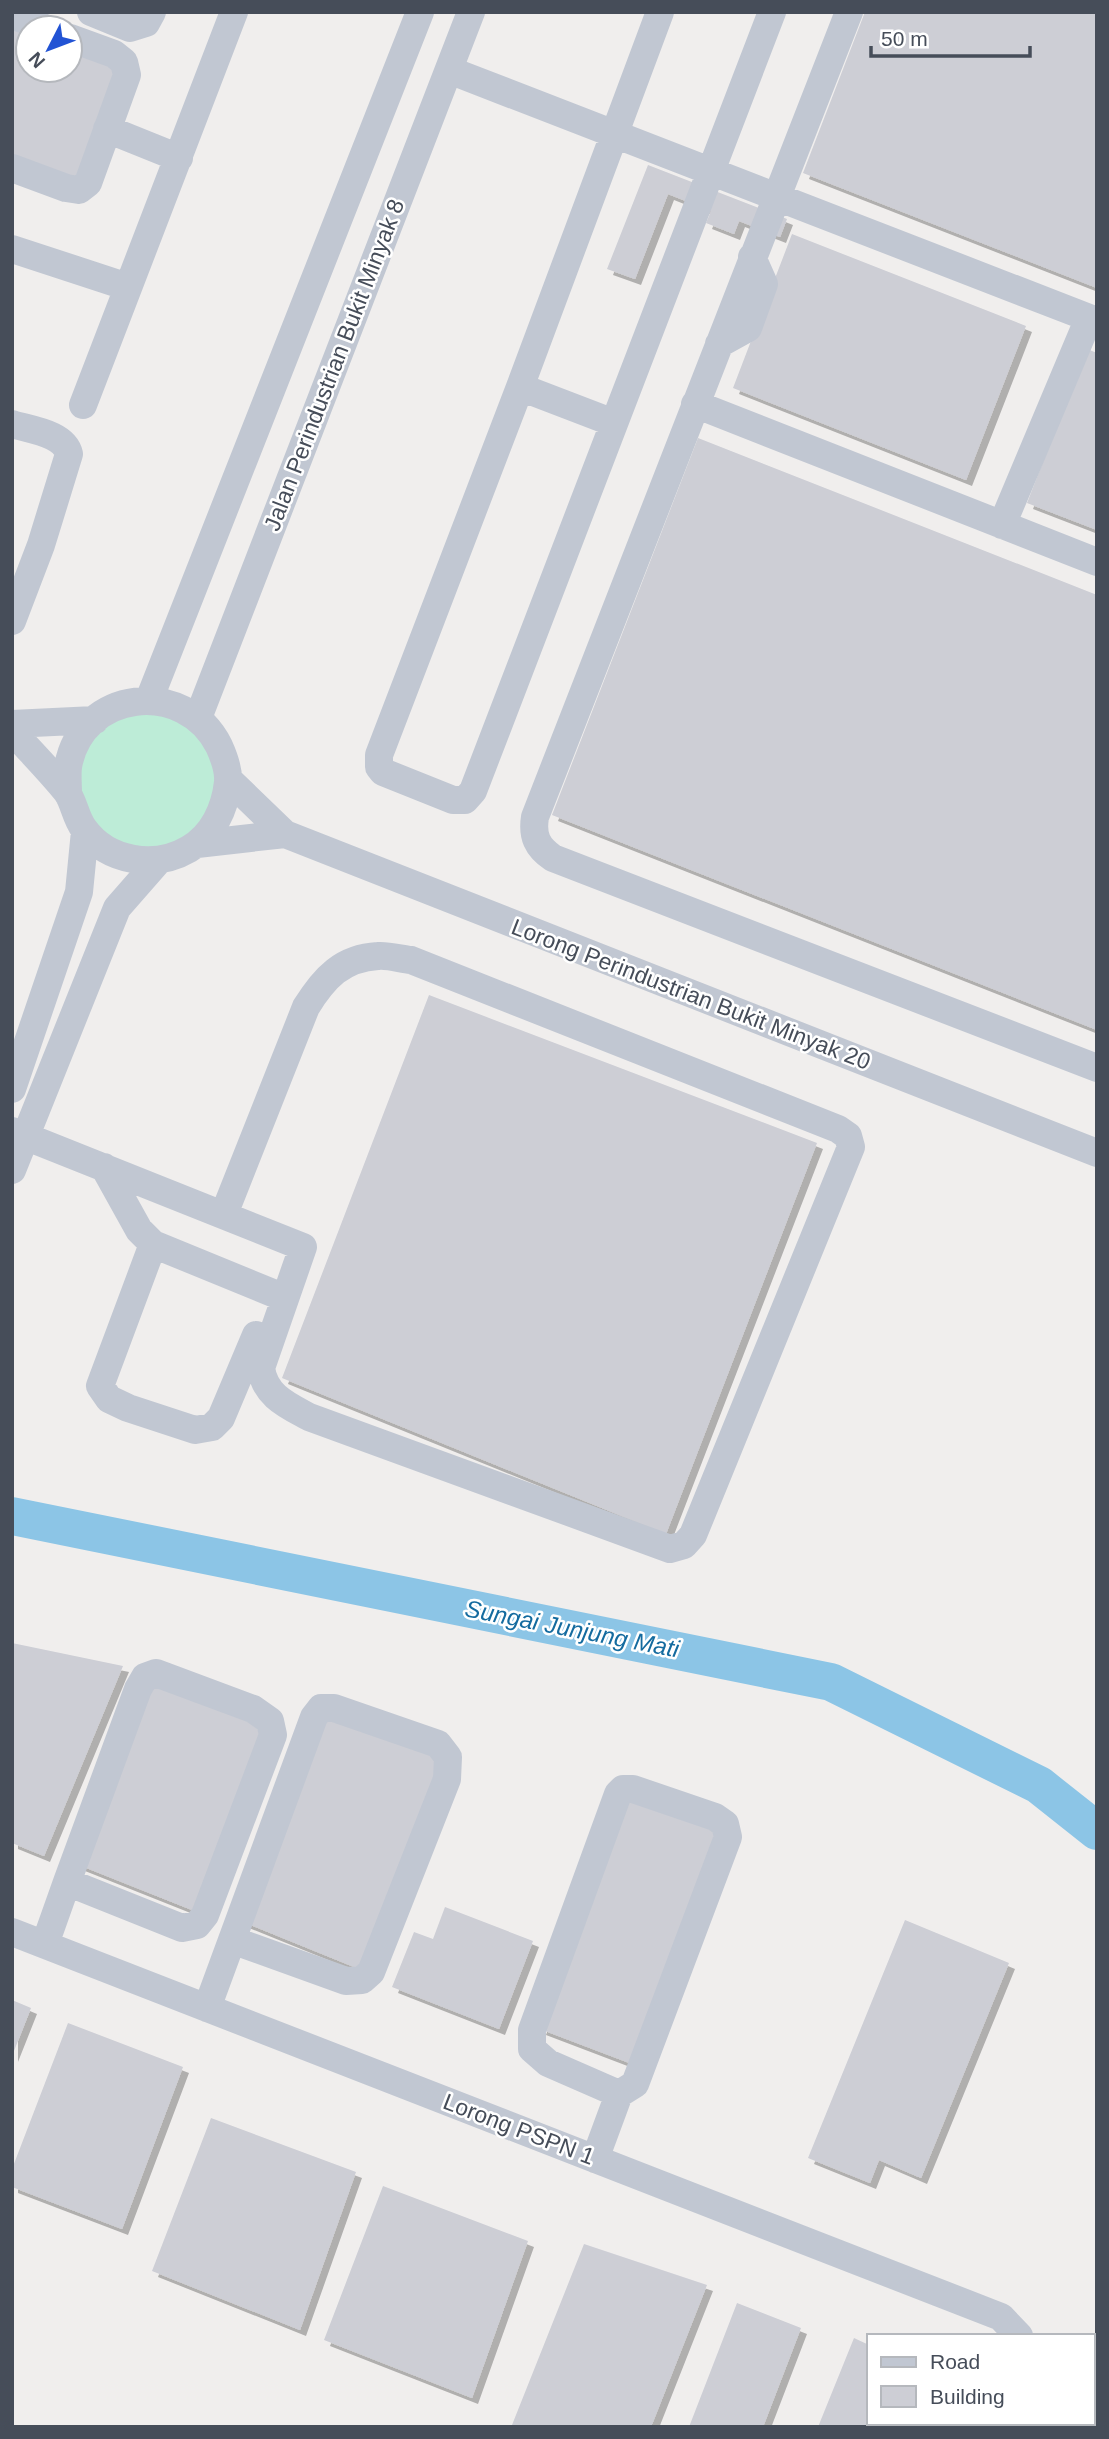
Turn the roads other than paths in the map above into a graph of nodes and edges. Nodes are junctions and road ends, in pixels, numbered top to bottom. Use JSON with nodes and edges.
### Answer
{"nodes":[{"id":1,"x":90,"y":12,"type":"edge"},
{"id":2,"x":152,"y":12,"type":"edge"},
{"id":3,"x":234,"y":12,"type":"edge"},
{"id":4,"x":420,"y":12,"type":"edge"},
{"id":5,"x":471,"y":12,"type":"edge"},
{"id":6,"x":660,"y":12,"type":"edge"},
{"id":7,"x":772,"y":12,"type":"edge"},
{"id":8,"x":849,"y":12,"type":"edge"},
{"id":9,"x":84,"y":43,"type":"edge"},
{"id":10,"x":449,"y":69,"type":"junction"},
{"id":11,"x":107,"y":129,"type":"junction"},
{"id":12,"x":613,"y":134,"type":"junction"},
{"id":13,"x":179,"y":158,"type":"junction"},
{"id":14,"x":12,"y":168,"type":"edge"},
{"id":15,"x":711,"y":172,"type":"junction"},
{"id":16,"x":776,"y":197,"type":"junction"},
{"id":17,"x":12,"y":249,"type":"edge"},
{"id":18,"x":128,"y":287,"type":"junction"},
{"id":19,"x":1093,"y":320,"type":"edge"},
{"id":20,"x":520,"y":387,"type":"junction"},
{"id":21,"x":695,"y":404,"type":"junction"},
{"id":22,"x":83,"y":405,"type":"dead end"},
{"id":23,"x":12,"y":424,"type":"edge"},
{"id":24,"x":614,"y":424,"type":"junction"},
{"id":25,"x":1002,"y":525,"type":"junction"},
{"id":26,"x":1097,"y":562,"type":"edge"},
{"id":27,"x":12,"y":621,"type":"edge"},
{"id":28,"x":149,"y":700,"type":"junction"},
{"id":29,"x":198,"y":718,"type":"junction"},
{"id":30,"x":94,"y":720,"type":"junction"},
{"id":31,"x":12,"y":724,"type":"edge"},
{"id":32,"x":12,"y":731,"type":"edge"},
{"id":33,"x":228,"y":779,"type":"junction"},
{"id":34,"x":68,"y":794,"type":"junction"},
{"id":35,"x":85,"y":831,"type":"junction"},
{"id":36,"x":285,"y":834,"type":"junction"},
{"id":37,"x":197,"y":844,"type":"junction"},
{"id":38,"x":159,"y":860,"type":"junction"},
{"id":39,"x":1097,"y":1068,"type":"edge"},
{"id":40,"x":12,"y":1089,"type":"edge"},
{"id":41,"x":19,"y":1133,"type":"edge"},
{"id":42,"x":1097,"y":1153,"type":"edge"},
{"id":43,"x":104,"y":1167,"type":"junction"},
{"id":44,"x":12,"y":1170,"type":"edge"},
{"id":45,"x":224,"y":1214,"type":"junction"},
{"id":46,"x":153,"y":1244,"type":"junction"},
{"id":47,"x":279,"y":1295,"type":"junction"},
{"id":48,"x":261,"y":1344,"type":"junction"},
{"id":49,"x":67,"y":1882,"type":"junction"},
{"id":50,"x":12,"y":1932,"type":"edge"},
{"id":51,"x":232,"y":1940,"type":"junction"},
{"id":52,"x":45,"y":1944,"type":"junction"},
{"id":53,"x":207,"y":2008,"type":"junction"},
{"id":54,"x":619,"y":2094,"type":"junction"},
{"id":55,"x":595,"y":2159,"type":"junction"},
{"id":56,"x":1017,"y":2334,"type":"edge"}],
"edges":[{"from":1,"to":2,"type":"street"},
{"from":3,"to":13,"type":"street"},
{"from":4,"to":28,"type":"street","name":"Jalan Perindustrian Bukit Minyak 8"},
{"from":5,"to":10,"type":"street","name":"Jalan Perindustrian Bukit Minyak 8"},
{"from":6,"to":12,"type":"street"},
{"from":7,"to":15,"type":"street"},
{"from":8,"to":16,"type":"street"},
{"from":9,"to":11,"type":"street"},
{"from":10,"to":12,"type":"street"},
{"from":10,"to":29,"type":"street","name":"Jalan Perindustrian Bukit Minyak 8"},
{"from":11,"to":13,"type":"street"},
{"from":11,"to":14,"type":"street"},
{"from":12,"to":15,"type":"street"},
{"from":12,"to":20,"type":"street"},
{"from":13,"to":18,"type":"street"},
{"from":15,"to":16,"type":"street"},
{"from":15,"to":24,"type":"street"},
{"from":16,"to":19,"type":"street"},
{"from":16,"to":21,"type":"street"},
{"from":17,"to":18,"type":"street"},
{"from":18,"to":22,"type":"street"},
{"from":19,"to":25,"type":"street"},
{"from":20,"to":24,"type":"street"},
{"from":20,"to":24,"type":"street"},
{"from":21,"to":25,"type":"street"},
{"from":21,"to":39,"type":"street"},
{"from":23,"to":27,"type":"street"},
{"from":25,"to":26,"type":"street"},
{"from":28,"to":29,"type":"street"},
{"from":28,"to":30,"type":"street"},
{"from":29,"to":33,"type":"street"},
{"from":30,"to":31,"type":"street"},
{"from":30,"to":34,"type":"street"},
{"from":32,"to":34,"type":"street"},
{"from":33,"to":36,"type":"street"},
{"from":33,"to":37,"type":"street"},
{"from":34,"to":35,"type":"street"},
{"from":35,"to":38,"type":"street"},
{"from":35,"to":40,"type":"street"},
{"from":36,"to":37,"type":"street"},
{"from":36,"to":42,"type":"street","name":"Lorong Perindustrian Bukit Minyak 20"},
{"from":37,"to":38,"type":"street"},
{"from":38,"to":41,"type":"street"},
{"from":41,"to":43,"type":"street"},
{"from":41,"to":44,"type":"street"},
{"from":43,"to":45,"type":"street"},
{"from":43,"to":46,"type":"street"},
{"from":45,"to":47,"type":"street"},
{"from":45,"to":48,"type":"street"},
{"from":46,"to":47,"type":"street"},
{"from":46,"to":48,"type":"street"},
{"from":47,"to":48,"type":"street"},
{"from":49,"to":49,"type":"street"},
{"from":49,"to":52,"type":"street"},
{"from":50,"to":52,"type":"street","name":"Lorong PSPN 1"},
{"from":51,"to":51,"type":"street"},
{"from":51,"to":53,"type":"street"},
{"from":52,"to":53,"type":"street","name":"Lorong PSPN 1"},
{"from":53,"to":55,"type":"street","name":"Lorong PSPN 1"},
{"from":54,"to":54,"type":"street"},
{"from":54,"to":55,"type":"street"},
{"from":55,"to":56,"type":"street","name":"Lorong PSPN 1"}]}
